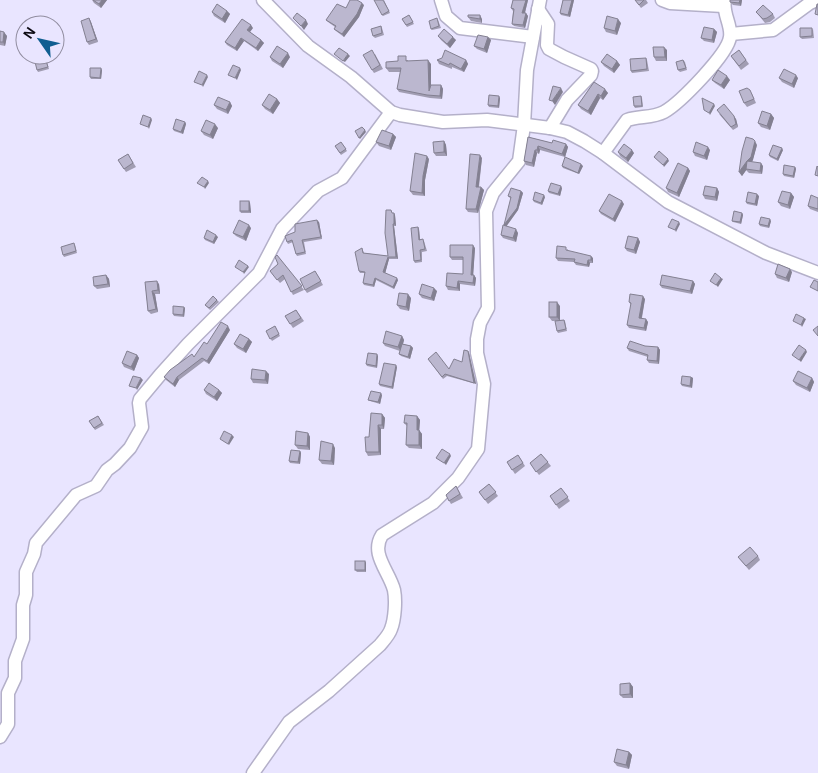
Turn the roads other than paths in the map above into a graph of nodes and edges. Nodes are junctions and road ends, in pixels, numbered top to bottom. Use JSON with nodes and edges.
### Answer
{"nodes":[{"id":1,"x":262,"y":0,"type":"edge"},
{"id":2,"x":441,"y":0,"type":"edge"},
{"id":3,"x":662,"y":0,"type":"edge"},
{"id":4,"x":817,"y":0,"type":"edge"},
{"id":5,"x":724,"y":3,"type":"edge"},
{"id":6,"x":539,"y":4,"type":"edge"},
{"id":7,"x":731,"y":34,"type":"junction"},
{"id":8,"x":532,"y":37,"type":"junction"},
{"id":9,"x":391,"y":112,"type":"junction"},
{"id":10,"x":524,"y":125,"type":"junction"},
{"id":11,"x":550,"y":128,"type":"junction"},
{"id":12,"x":603,"y":154,"type":"junction"},
{"id":13,"x":818,"y":273,"type":"edge"},
{"id":14,"x":0,"y":737,"type":"edge"},
{"id":15,"x":253,"y":773,"type":"edge"}],
"edges":[{"from":1,"to":9,"type":"street"},
{"from":2,"to":8,"type":"street"},
{"from":3,"to":5,"type":"street"},
{"from":4,"to":7,"type":"street"},
{"from":5,"to":7,"type":"street"},
{"from":6,"to":8,"type":"street"},
{"from":6,"to":11,"type":"street"},
{"from":7,"to":12,"type":"street"},
{"from":8,"to":10,"type":"street"},
{"from":9,"to":10,"type":"street"},
{"from":9,"to":14,"type":"street"},
{"from":10,"to":11,"type":"street"},
{"from":10,"to":15,"type":"street"},
{"from":11,"to":12,"type":"street"},
{"from":12,"to":13,"type":"street"}]}
